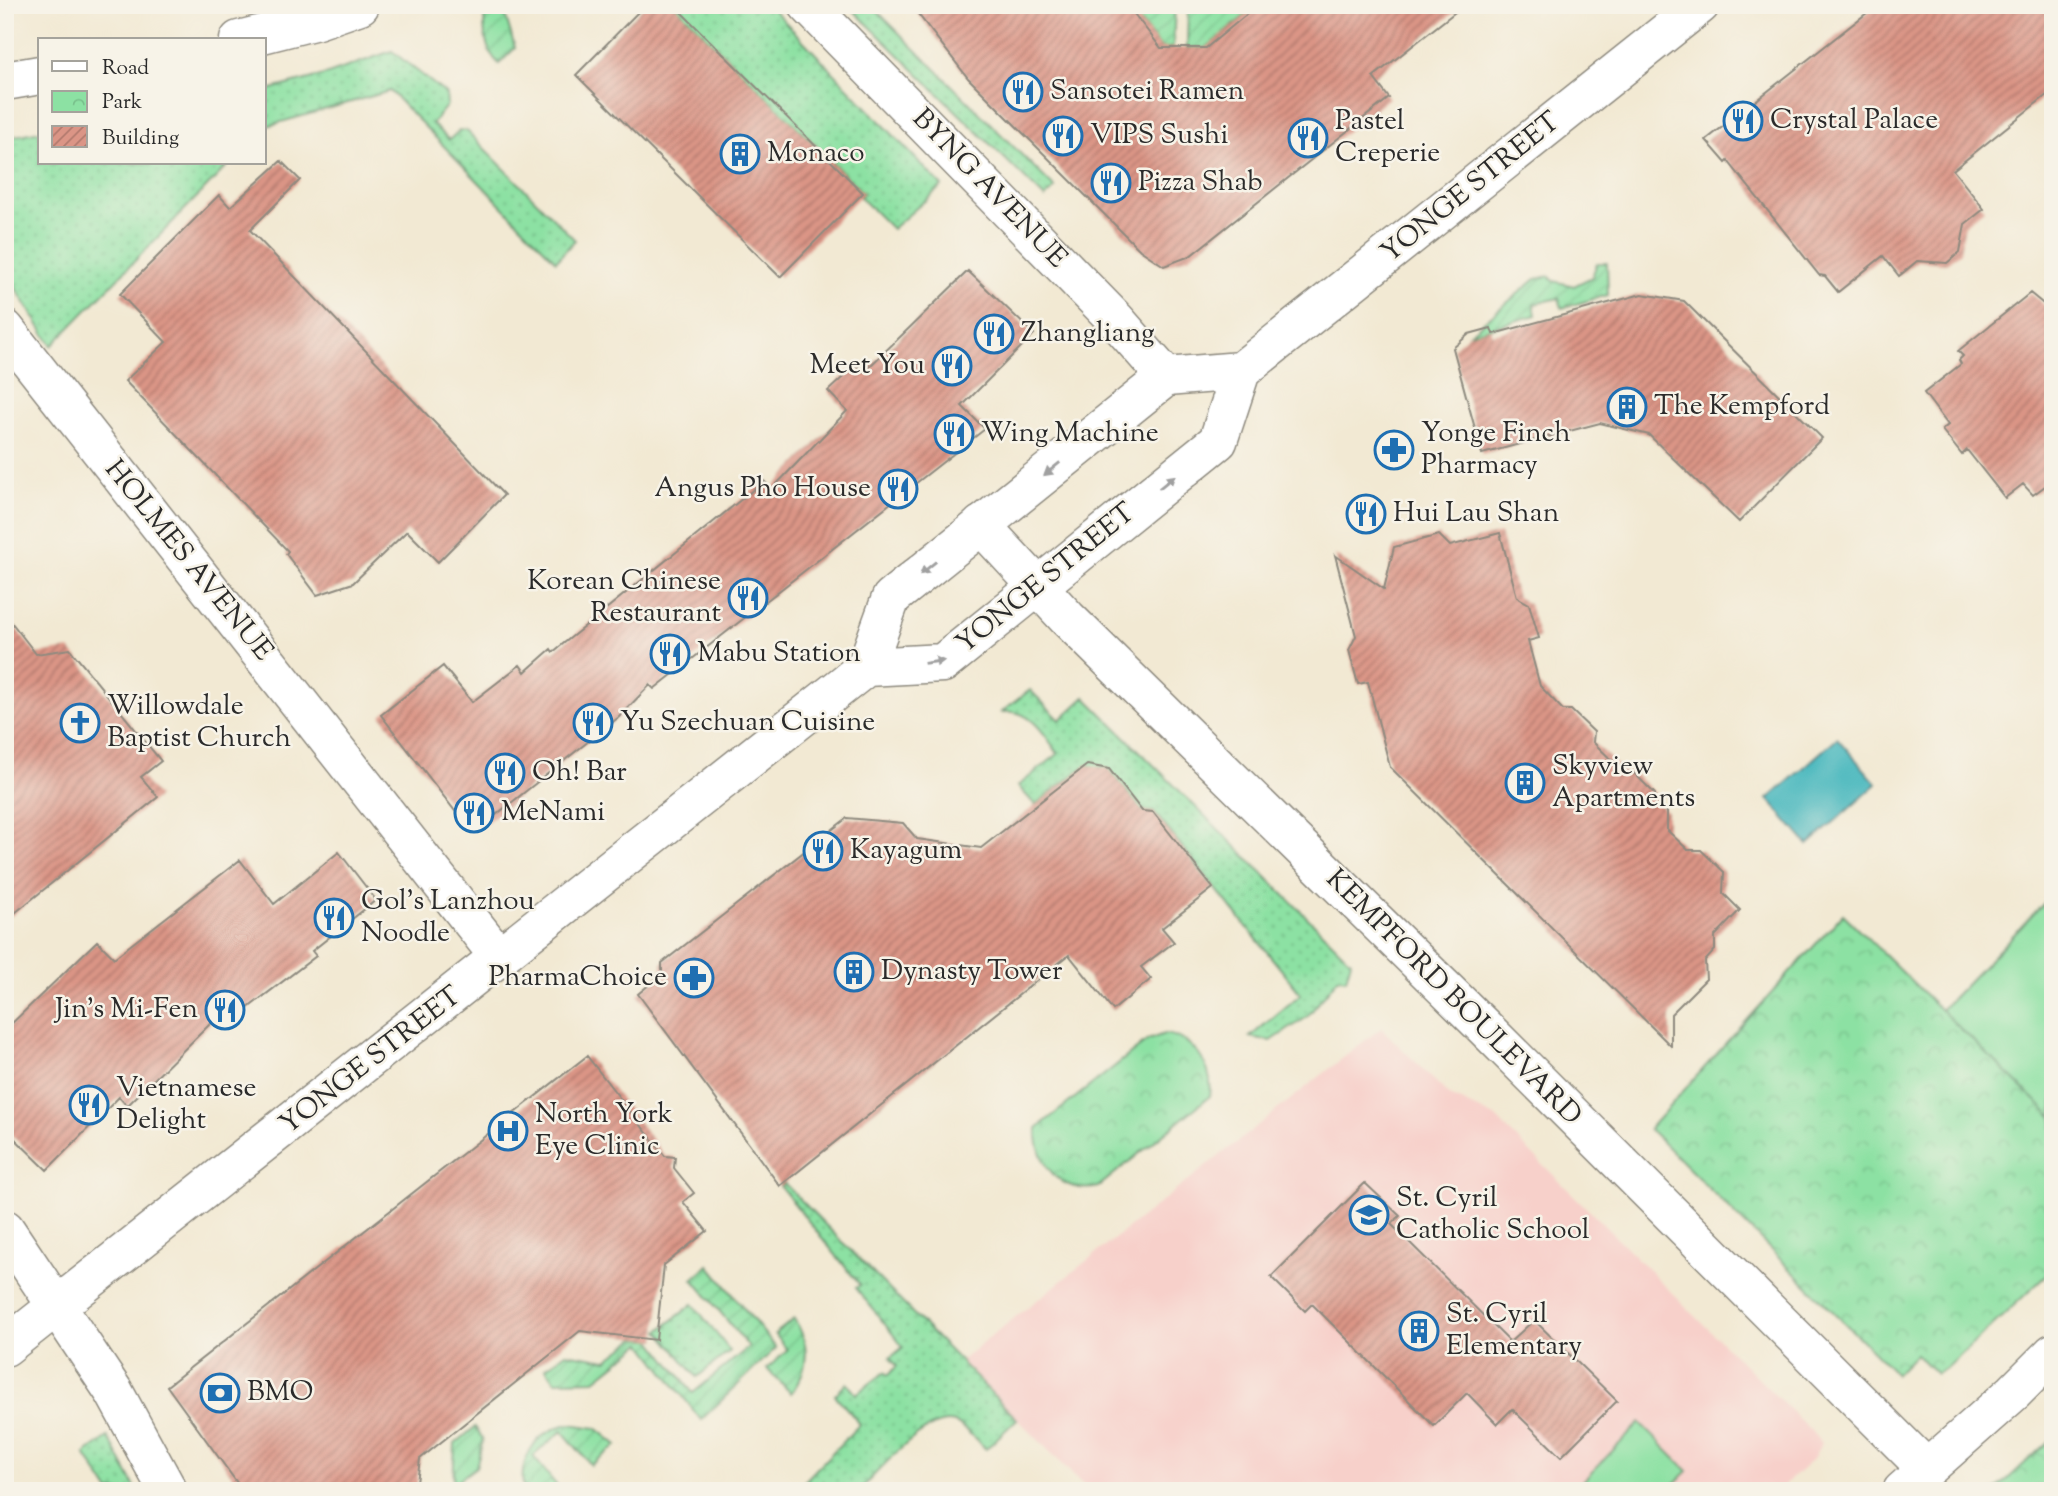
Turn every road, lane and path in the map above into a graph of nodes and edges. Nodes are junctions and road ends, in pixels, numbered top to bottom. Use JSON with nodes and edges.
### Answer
{"nodes":[{"id":1,"x":360,"y":5,"type":"edge"},
{"id":2,"x":808,"y":5,"type":"edge"},
{"id":3,"x":1700,"y":5,"type":"edge"},
{"id":4,"x":247,"y":38,"type":"edge"},
{"id":5,"x":38,"y":75,"type":"edge"},
{"id":6,"x":5,"y":81,"type":"edge"},
{"id":7,"x":5,"y":329,"type":"edge"},
{"id":8,"x":1241,"y":371,"type":"junction"},
{"id":9,"x":1166,"y":377,"type":"junction"},
{"id":10,"x":981,"y":525,"type":"junction"},
{"id":11,"x":1038,"y":586,"type":"junction"},
{"id":12,"x":866,"y":667,"type":"junction"},
{"id":13,"x":500,"y":958,"type":"junction"},
{"id":14,"x":5,"y":1229,"type":"edge"},
{"id":15,"x":59,"y":1308,"type":"junction"},
{"id":16,"x":5,"y":1348,"type":"edge"},
{"id":17,"x":2053,"y":1353,"type":"edge"},
{"id":18,"x":1914,"y":1480,"type":"edge"},
{"id":19,"x":168,"y":1491,"type":"edge"}],
"edges":[{"from":1,"to":4,"type":"street"},
{"from":2,"to":9,"type":"street","name":"BYNG AVENUE"},
{"from":3,"to":8,"type":"street","name":"YONGE STREET"},
{"from":5,"to":6,"type":"street"},
{"from":7,"to":13,"type":"street","name":"HOLMES AVENUE"},
{"from":8,"to":9,"type":"street"},
{"from":11,"to":8,"type":"street","name":"YONGE STREET","one_way":true},
{"from":9,"to":10,"type":"street","one_way":true},
{"from":10,"to":11,"type":"street","name":"KEMPFORD BOULEVARD"},
{"from":10,"to":12,"type":"street","one_way":true},
{"from":12,"to":11,"type":"street","name":"YONGE STREET","one_way":true},
{"from":11,"to":18,"type":"street","name":"KEMPFORD BOULEVARD"},
{"from":12,"to":13,"type":"street","name":"YONGE STREET"},
{"from":13,"to":15,"type":"street","name":"YONGE STREET"},
{"from":14,"to":15,"type":"street"},
{"from":15,"to":16,"type":"street","name":"YONGE STREET"},
{"from":15,"to":19,"type":"street"},
{"from":17,"to":18,"type":"street"}]}
